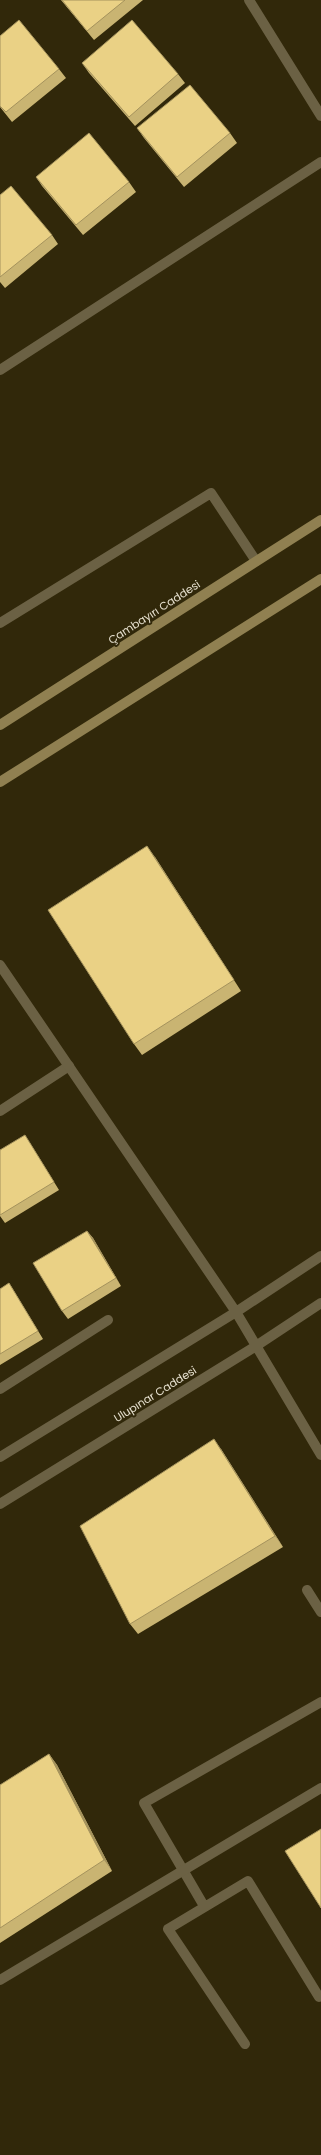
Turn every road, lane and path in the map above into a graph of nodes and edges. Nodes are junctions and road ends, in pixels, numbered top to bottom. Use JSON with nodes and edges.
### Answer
{"nodes":[{"id":1,"x":249,"y":0,"type":"edge"},
{"id":2,"x":321,"y":116,"type":"edge"},
{"id":3,"x":321,"y":162,"type":"edge"},
{"id":4,"x":0,"y":370,"type":"edge"},
{"id":5,"x":321,"y":520,"type":"edge"},
{"id":6,"x":256,"y":561,"type":"junction"},
{"id":7,"x":321,"y":579,"type":"edge"},
{"id":8,"x":0,"y":623,"type":"edge"},
{"id":9,"x":0,"y":725,"type":"edge"},
{"id":10,"x":0,"y":782,"type":"edge"},
{"id":11,"x":0,"y":965,"type":"edge"},
{"id":12,"x":69,"y":1066,"type":"junction"},
{"id":13,"x":0,"y":1112,"type":"edge"},
{"id":14,"x":321,"y":1256,"type":"edge"},
{"id":15,"x":321,"y":1303,"type":"edge"},
{"id":16,"x":236,"y":1312,"type":"junction"},
{"id":17,"x":108,"y":1320,"type":"dead end"},
{"id":18,"x":256,"y":1346,"type":"junction"},
{"id":19,"x":0,"y":1389,"type":"edge"},
{"id":20,"x":321,"y":1454,"type":"edge"},
{"id":21,"x":0,"y":1457,"type":"edge"},
{"id":22,"x":0,"y":1504,"type":"edge"},
{"id":23,"x":307,"y":1590,"type":"dead end"},
{"id":24,"x":321,"y":1612,"type":"edge"},
{"id":25,"x":321,"y":1702,"type":"edge"},
{"id":26,"x":321,"y":1788,"type":"edge"},
{"id":27,"x":183,"y":1871,"type":"junction"},
{"id":28,"x":204,"y":1906,"type":"junction"},
{"id":29,"x":0,"y":1980,"type":"edge"},
{"id":30,"x":319,"y":1997,"type":"dead end"},
{"id":31,"x":245,"y":2044,"type":"dead end"}],
"edges":[{"from":1,"to":2,"type":"street"},
{"from":3,"to":4,"type":"street"},
{"from":5,"to":6,"type":"main road","name":"Çambayırı Caddesi"},
{"from":6,"to":8,"type":"street"},
{"from":6,"to":9,"type":"main road","name":"Çambayırı Caddesi"},
{"from":7,"to":10,"type":"main road"},
{"from":11,"to":12,"type":"street"},
{"from":12,"to":13,"type":"street"},
{"from":12,"to":16,"type":"street"},
{"from":14,"to":16,"type":"street"},
{"from":15,"to":18,"type":"street","name":"Ulupınar Caddesi"},
{"from":16,"to":18,"type":"street"},
{"from":16,"to":21,"type":"street"},
{"from":17,"to":19,"type":"street"},
{"from":18,"to":20,"type":"street"},
{"from":18,"to":22,"type":"street","name":"Ulupınar Caddesi"},
{"from":23,"to":24,"type":"street"},
{"from":25,"to":27,"type":"street"},
{"from":26,"to":27,"type":"street"},
{"from":27,"to":28,"type":"street"},
{"from":27,"to":29,"type":"street"},
{"from":28,"to":30,"type":"street"},
{"from":28,"to":31,"type":"street"}]}
